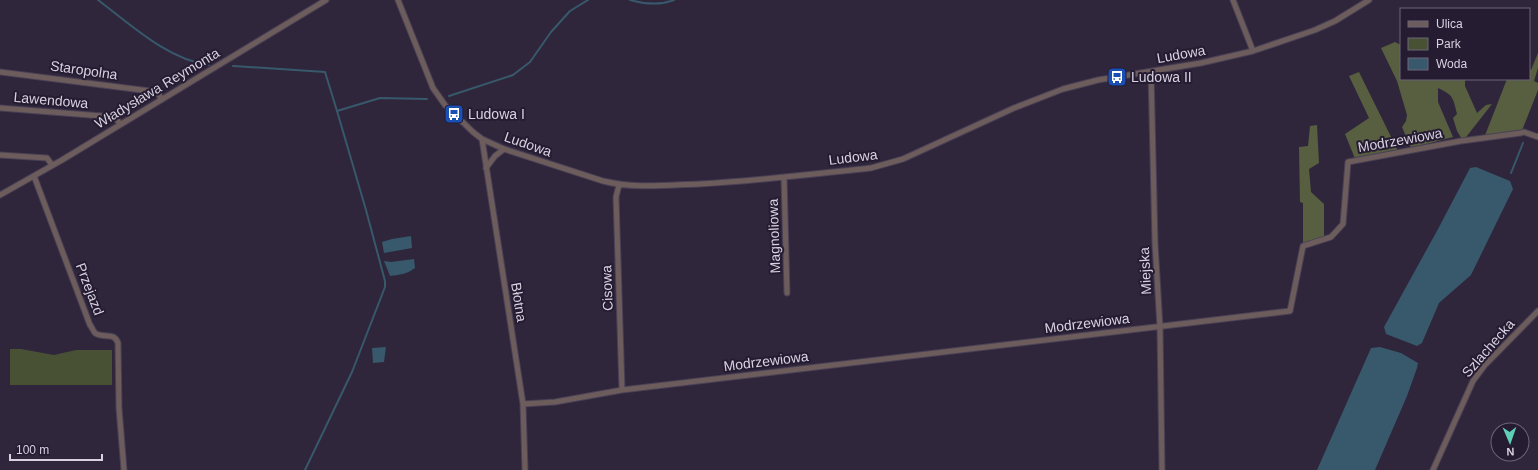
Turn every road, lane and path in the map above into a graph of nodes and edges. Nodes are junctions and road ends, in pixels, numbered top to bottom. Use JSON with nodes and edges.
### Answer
{"nodes":[{"id":1,"x":326,"y":0,"type":"edge"},
{"id":2,"x":398,"y":0,"type":"edge"},
{"id":3,"x":1233,"y":0,"type":"edge"},
{"id":4,"x":1369,"y":0,"type":"edge"},
{"id":5,"x":1253,"y":51,"type":"junction"},
{"id":6,"x":0,"y":72,"type":"edge"},
{"id":7,"x":1151,"y":72,"type":"junction"},
{"id":8,"x":161,"y":99,"type":"junction"},
{"id":9,"x":0,"y":108,"type":"edge"},
{"id":10,"x":120,"y":124,"type":"junction"},
{"id":11,"x":1538,"y":137,"type":"edge"},
{"id":12,"x":482,"y":139,"type":"junction"},
{"id":13,"x":504,"y":149,"type":"junction"},
{"id":14,"x":0,"y":155,"type":"edge"},
{"id":15,"x":52,"y":165,"type":"junction"},
{"id":16,"x":486,"y":168,"type":"junction"},
{"id":17,"x":34,"y":176,"type":"junction"},
{"id":18,"x":784,"y":177,"type":"junction"},
{"id":19,"x":619,"y":185,"type":"junction"},
{"id":20,"x":0,"y":195,"type":"edge"},
{"id":21,"x":787,"y":293,"type":"dead end"},
{"id":22,"x":1538,"y":311,"type":"edge"},
{"id":23,"x":1160,"y":327,"type":"junction"},
{"id":24,"x":622,"y":390,"type":"junction"},
{"id":25,"x":523,"y":404,"type":"junction"},
{"id":26,"x":124,"y":470,"type":"edge"},
{"id":27,"x":524,"y":470,"type":"edge"},
{"id":28,"x":1162,"y":470,"type":"edge"},
{"id":29,"x":1433,"y":470,"type":"edge"}],
"edges":[{"from":1,"to":8,"type":"street","name":"Władysława Reymonta"},
{"from":2,"to":12,"type":"street","name":"Ludowa"},
{"from":3,"to":5,"type":"street"},
{"from":4,"to":5,"type":"street","name":"Ludowa"},
{"from":5,"to":7,"type":"street","name":"Ludowa"},
{"from":6,"to":8,"type":"street","name":"Staropolna"},
{"from":7,"to":18,"type":"street","name":"Ludowa"},
{"from":7,"to":23,"type":"street","name":"Miejska"},
{"from":8,"to":10,"type":"street","name":"Władysława Reymonta"},
{"from":9,"to":10,"type":"street","name":"Lawendowa"},
{"from":10,"to":15,"type":"street","name":"Władysława Reymonta"},
{"from":11,"to":23,"type":"street","name":"Modrzewiowa"},
{"from":12,"to":13,"type":"street","name":"Ludowa"},
{"from":12,"to":16,"type":"street","name":"Błotna"},
{"from":13,"to":16,"type":"street"},
{"from":13,"to":19,"type":"street","name":"Ludowa"},
{"from":14,"to":15,"type":"street"},
{"from":15,"to":17,"type":"street","name":"Władysława Reymonta"},
{"from":16,"to":25,"type":"street","name":"Błotna"},
{"from":17,"to":20,"type":"street","name":"Władysława Reymonta"},
{"from":17,"to":26,"type":"street","name":"Przejazd"},
{"from":18,"to":19,"type":"street","name":"Ludowa"},
{"from":18,"to":21,"type":"street","name":"Magnoliowa"},
{"from":19,"to":24,"type":"street","name":"Cisowa"},
{"from":22,"to":29,"type":"street","name":"Szlachecka"},
{"from":23,"to":24,"type":"street","name":"Modrzewiowa"},
{"from":23,"to":28,"type":"street","name":"Miejska"},
{"from":24,"to":25,"type":"street","name":"Modrzewiowa"},
{"from":25,"to":27,"type":"street","name":"Błotna"}]}
